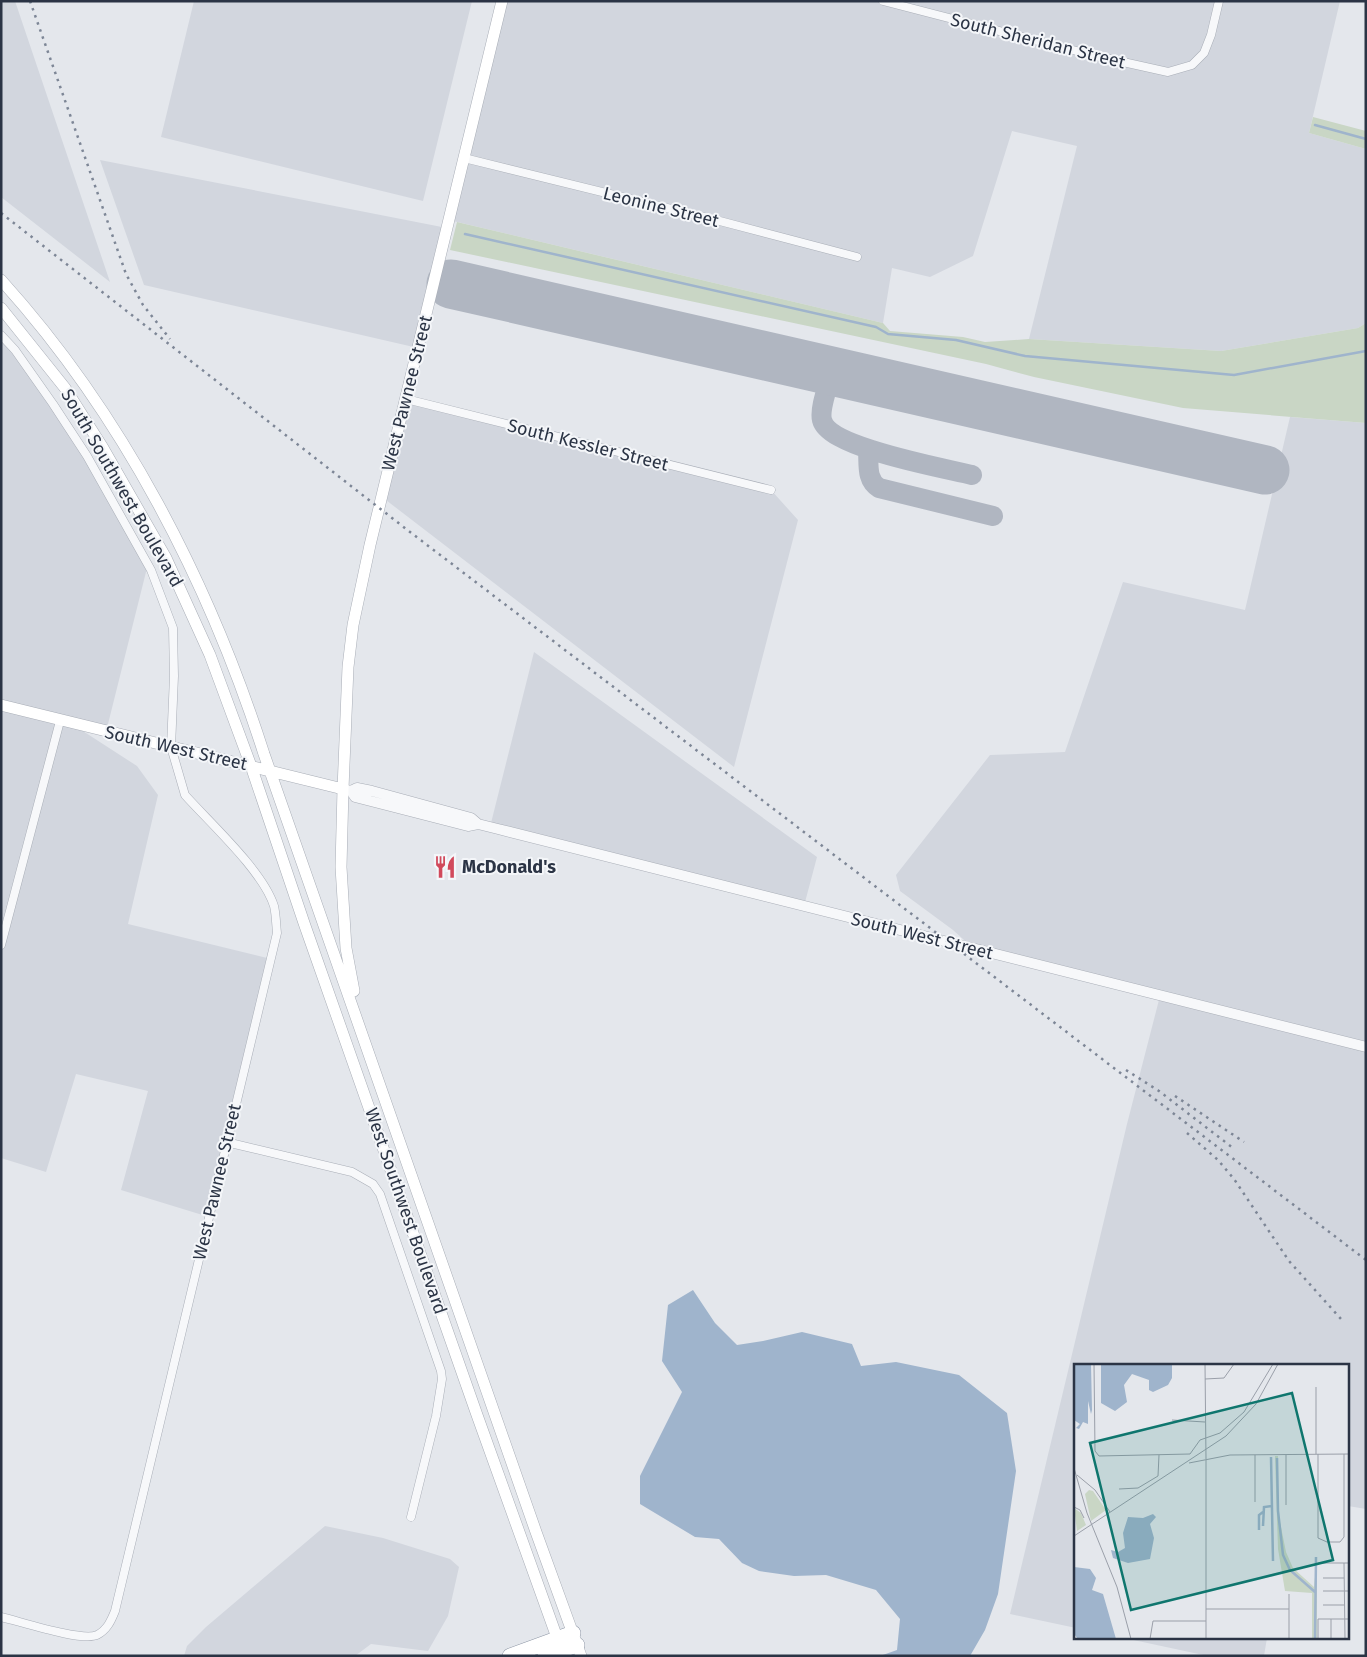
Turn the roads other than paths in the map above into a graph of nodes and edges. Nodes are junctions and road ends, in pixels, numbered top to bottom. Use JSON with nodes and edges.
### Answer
{"nodes":[{"id":1,"x":502,"y":1,"type":"edge"},
{"id":2,"x":884,"y":1,"type":"edge"},
{"id":3,"x":1219,"y":1,"type":"edge"},
{"id":4,"x":464,"y":158,"type":"junction"},
{"id":5,"x":858,"y":257,"type":"dead end"},
{"id":6,"x":1,"y":280,"type":"edge"},
{"id":7,"x":1,"y":308,"type":"edge"},
{"id":8,"x":1,"y":335,"type":"edge"},
{"id":9,"x":406,"y":399,"type":"junction"},
{"id":10,"x":770,"y":490,"type":"dead end"},
{"id":11,"x":1,"y":705,"type":"edge"},
{"id":12,"x":60,"y":721,"type":"junction"},
{"id":13,"x":171,"y":748,"type":"junction"},
{"id":14,"x":251,"y":766,"type":"junction"},
{"id":15,"x":270,"y":770,"type":"junction"},
{"id":16,"x":347,"y":790,"type":"junction"},
{"id":17,"x":1,"y":945,"type":"edge"},
{"id":18,"x":362,"y":1029,"type":"junction"},
{"id":19,"x":1366,"y":1046,"type":"edge"},
{"id":20,"x":226,"y":1142,"type":"junction"},
{"id":21,"x":411,"y":1517,"type":"dead end"},
{"id":22,"x":1,"y":1617,"type":"edge"},
{"id":23,"x":577,"y":1645,"type":"edge"},
{"id":24,"x":561,"y":1648,"type":"edge"},
{"id":25,"x":510,"y":1656,"type":"edge"},
{"id":26,"x":545,"y":1656,"type":"edge"}],
"edges":[{"from":1,"to":4,"type":"main road","name":"West Pawnee Street"},
{"from":2,"to":3,"type":"street","name":"South Sheridan Street"},
{"from":4,"to":5,"type":"street","name":"Leonine Street"},
{"from":4,"to":9,"type":"main road","name":"West Pawnee Street"},
{"from":6,"to":15,"type":"main road","name":"South Southwest Boulevard"},
{"from":7,"to":14,"type":"main road","name":"South Southwest Boulevard"},
{"from":8,"to":13,"type":"street","name":"West Pawnee Street"},
{"from":9,"to":10,"type":"street","name":"South Kessler Street"},
{"from":9,"to":16,"type":"main road","name":"West Pawnee Street"},
{"from":11,"to":12,"type":"main road","name":"South West Street"},
{"from":12,"to":13,"type":"main road","name":"South West Street"},
{"from":12,"to":17,"type":"street"},
{"from":13,"to":14,"type":"main road","name":"South West Street"},
{"from":13,"to":20,"type":"street","name":"West Pawnee Street"},
{"from":14,"to":15,"type":"main road","name":"South West Street"},
{"from":14,"to":24,"type":"main road","name":"West Southwest Boulevard"},
{"from":15,"to":16,"type":"main road","name":"South West Street"},
{"from":15,"to":18,"type":"main road","name":"West Southwest Boulevard"},
{"from":16,"to":18,"type":"main road","name":"West Pawnee Street"},
{"from":16,"to":19,"type":"street","name":"South West Street"},
{"from":18,"to":23,"type":"main road","name":"West Southwest Boulevard"},
{"from":20,"to":21,"type":"street"},
{"from":20,"to":22,"type":"street","name":"West Pawnee Street"},
{"from":23,"to":24,"type":"highway"},
{"from":24,"to":25,"type":"highway"},
{"from":24,"to":26,"type":"highway"}]}
